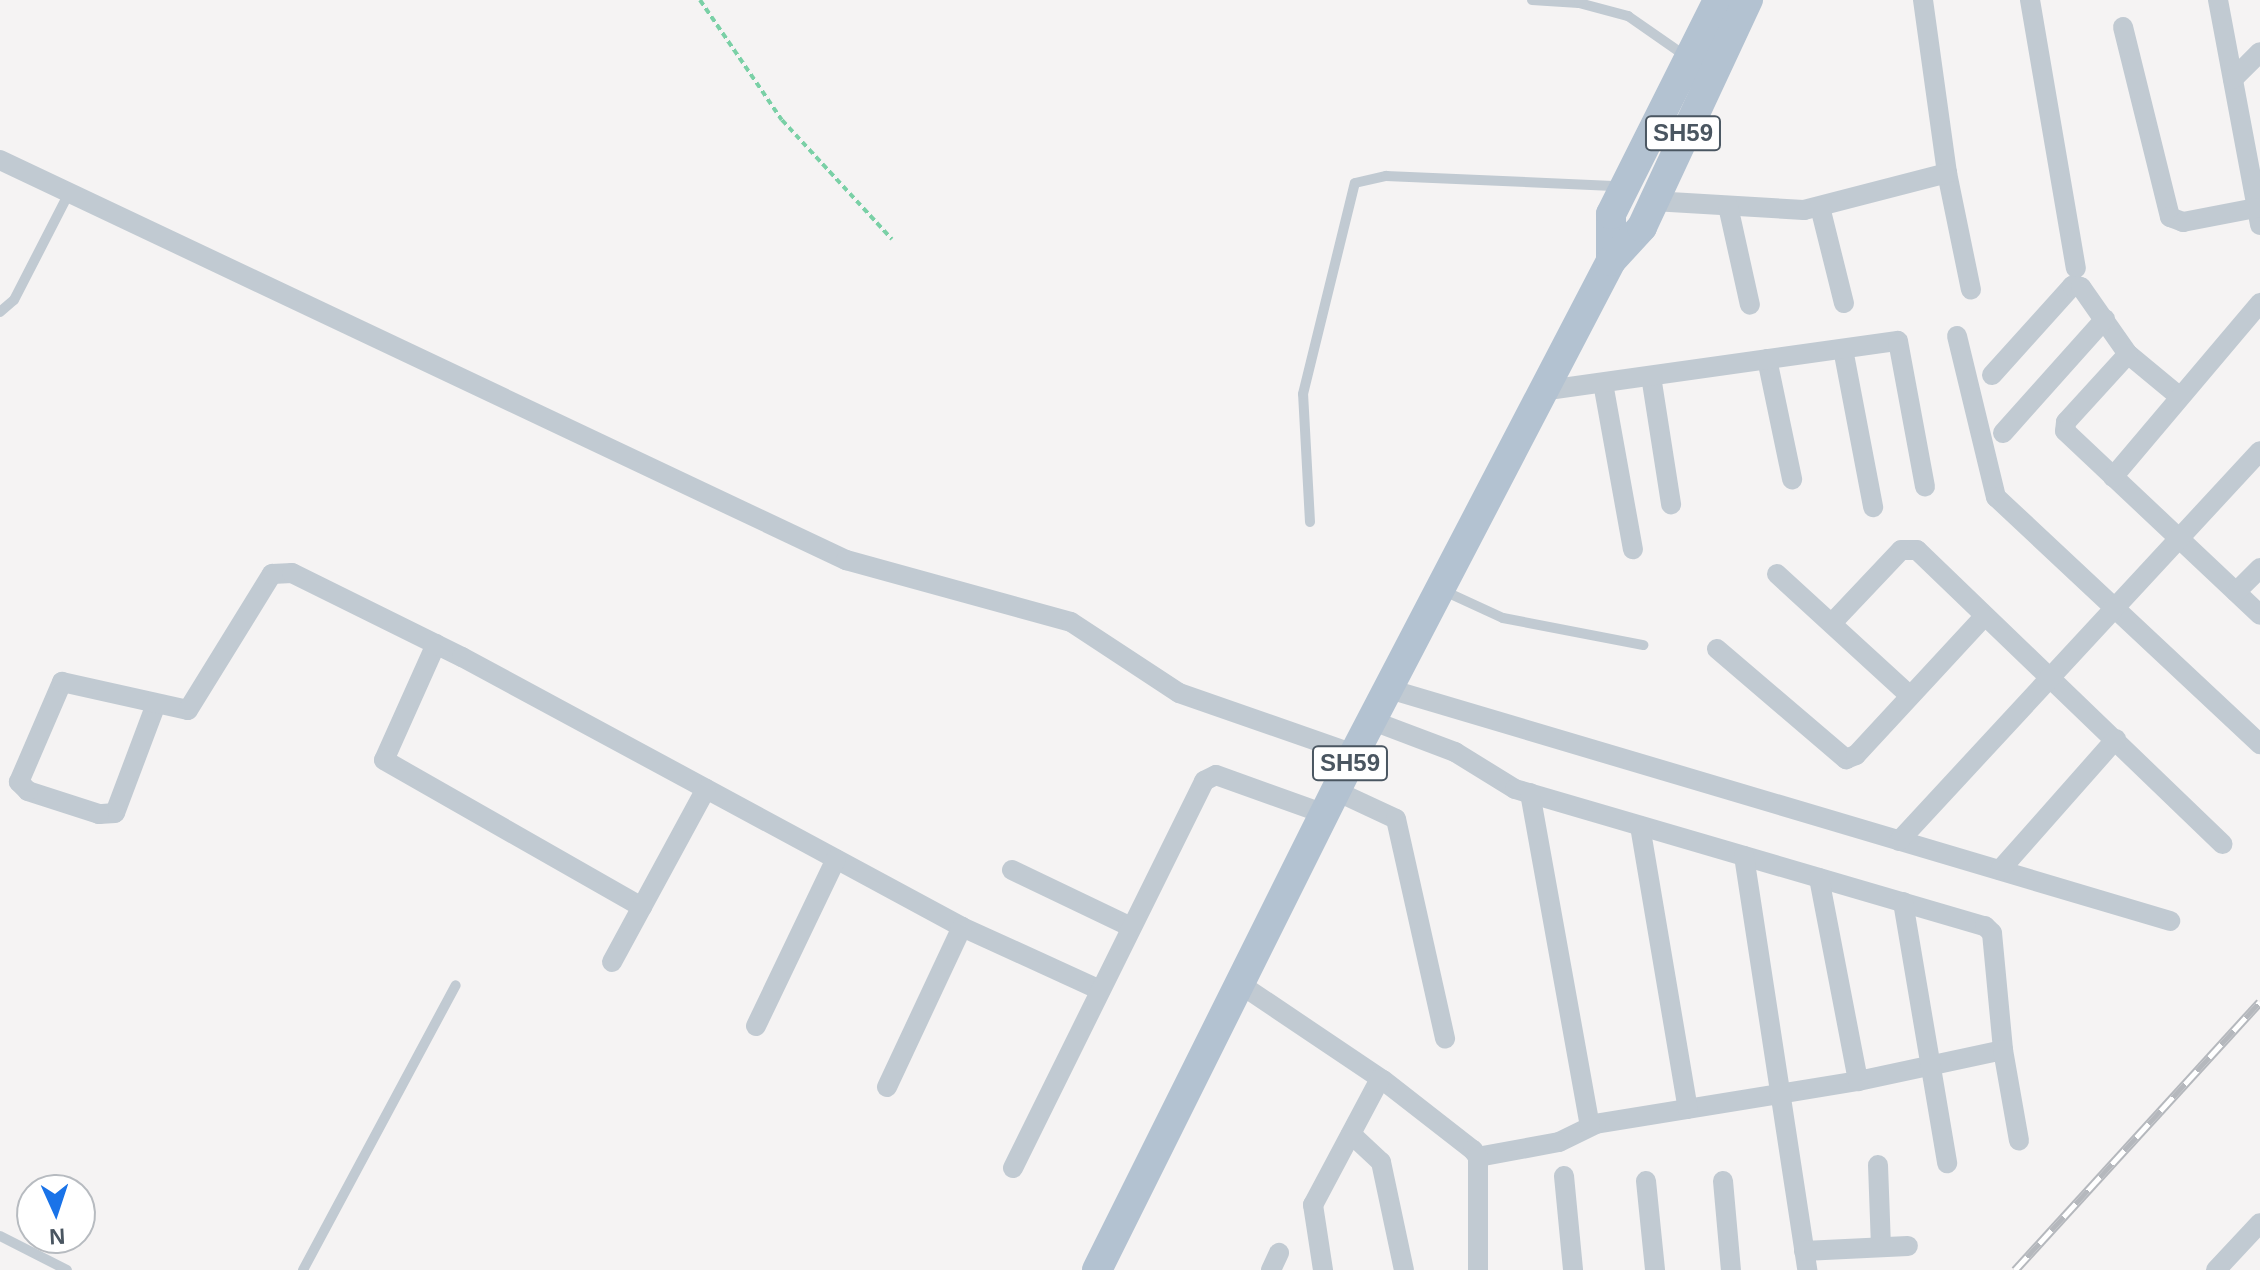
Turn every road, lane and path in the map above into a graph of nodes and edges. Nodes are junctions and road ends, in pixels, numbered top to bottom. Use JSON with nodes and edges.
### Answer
{"nodes":[{"id":1,"x":700,"y":0,"type":"edge"},
{"id":2,"x":1532,"y":0,"type":"edge"},
{"id":3,"x":1718,"y":0,"type":"edge"},
{"id":4,"x":1748,"y":0,"type":"edge"},
{"id":5,"x":1923,"y":0,"type":"edge"},
{"id":6,"x":2030,"y":0,"type":"edge"},
{"id":7,"x":2218,"y":0,"type":"edge"},
{"id":8,"x":2123,"y":27,"type":"dead end"},
{"id":9,"x":2260,"y":52,"type":"edge"},
{"id":10,"x":1689,"y":58,"type":"junction"},
{"id":11,"x":2233,"y":79,"type":"junction"},
{"id":12,"x":2254,"y":157,"type":"edge"},
{"id":13,"x":0,"y":160,"type":"edge"},
{"id":14,"x":1947,"y":173,"type":"junction"},
{"id":15,"x":1625,"y":186,"type":"junction"},
{"id":16,"x":69,"y":193,"type":"junction"},
{"id":17,"x":1653,"y":201,"type":"junction"},
{"id":18,"x":1728,"y":206,"type":"junction"},
{"id":19,"x":1820,"y":207,"type":"junction"},
{"id":20,"x":2258,"y":216,"type":"edge"},
{"id":21,"x":892,"y":239,"type":"dead end"},
{"id":22,"x":1611,"y":261,"type":"junction"},
{"id":23,"x":2076,"y":268,"type":"dead end"},
{"id":24,"x":1971,"y":290,"type":"dead end"},
{"id":25,"x":1844,"y":303,"type":"dead end"},
{"id":26,"x":2260,"y":303,"type":"edge"},
{"id":27,"x":1750,"y":305,"type":"dead end"},
{"id":28,"x":0,"y":312,"type":"edge"},
{"id":29,"x":2105,"y":319,"type":"junction"},
{"id":30,"x":1957,"y":336,"type":"dead end"},
{"id":31,"x":1843,"y":349,"type":"junction"},
{"id":32,"x":2128,"y":354,"type":"junction"},
{"id":33,"x":1767,"y":359,"type":"junction"},
{"id":34,"x":1992,"y":375,"type":"dead end"},
{"id":35,"x":1651,"y":376,"type":"junction"},
{"id":36,"x":1603,"y":383,"type":"junction"},
{"id":37,"x":1548,"y":390,"type":"junction"},
{"id":38,"x":2180,"y":397,"type":"junction"},
{"id":39,"x":2003,"y":433,"type":"dead end"},
{"id":40,"x":2260,"y":451,"type":"edge"},
{"id":41,"x":2113,"y":477,"type":"junction"},
{"id":42,"x":1792,"y":479,"type":"dead end"},
{"id":43,"x":1925,"y":487,"type":"dead end"},
{"id":44,"x":1671,"y":504,"type":"dead end"},
{"id":45,"x":1873,"y":507,"type":"dead end"},
{"id":46,"x":1310,"y":522,"type":"dead end"},
{"id":47,"x":2179,"y":535,"type":"junction"},
{"id":48,"x":1633,"y":549,"type":"dead end"},
{"id":49,"x":2260,"y":568,"type":"edge"},
{"id":50,"x":1777,"y":574,"type":"dead end"},
{"id":51,"x":1441,"y":590,"type":"junction"},
{"id":52,"x":2236,"y":592,"type":"junction"},
{"id":53,"x":2115,"y":608,"type":"junction"},
{"id":54,"x":2260,"y":615,"type":"edge"},
{"id":55,"x":1984,"y":617,"type":"junction"},
{"id":56,"x":1832,"y":623,"type":"junction"},
{"id":57,"x":436,"y":644,"type":"junction"},
{"id":58,"x":1643,"y":645,"type":"dead end"},
{"id":59,"x":1717,"y":649,"type":"dead end"},
{"id":60,"x":2046,"y":679,"type":"junction"},
{"id":61,"x":1389,"y":689,"type":"junction"},
{"id":62,"x":1909,"y":695,"type":"junction"},
{"id":63,"x":156,"y":704,"type":"junction"},
{"id":64,"x":1373,"y":721,"type":"junction"},
{"id":65,"x":2116,"y":739,"type":"junction"},
{"id":66,"x":2260,"y":744,"type":"edge"},
{"id":67,"x":1354,"y":754,"type":"junction"},
{"id":68,"x":706,"y":789,"type":"junction"},
{"id":69,"x":1530,"y":793,"type":"junction"},
{"id":70,"x":1330,"y":802,"type":"junction"},
{"id":71,"x":1640,"y":826,"type":"junction"},
{"id":72,"x":1899,"y":841,"type":"junction"},
{"id":73,"x":2223,"y":844,"type":"dead end"},
{"id":74,"x":1744,"y":856,"type":"junction"},
{"id":75,"x":836,"y":859,"type":"junction"},
{"id":76,"x":1012,"y":870,"type":"dead end"},
{"id":77,"x":2000,"y":870,"type":"junction"},
{"id":78,"x":1819,"y":878,"type":"junction"},
{"id":79,"x":1903,"y":902,"type":"junction"},
{"id":80,"x":642,"y":907,"type":"junction"},
{"id":81,"x":2170,"y":921,"type":"dead end"},
{"id":82,"x":962,"y":927,"type":"junction"},
{"id":83,"x":1131,"y":927,"type":"junction"},
{"id":84,"x":612,"y":962,"type":"dead end"},
{"id":85,"x":1240,"y":984,"type":"junction"},
{"id":86,"x":456,"y":985,"type":"dead end"},
{"id":87,"x":1100,"y":990,"type":"junction"},
{"id":88,"x":756,"y":1026,"type":"dead end"},
{"id":89,"x":1445,"y":1039,"type":"dead end"},
{"id":90,"x":2003,"y":1050,"type":"junction"},
{"id":91,"x":1931,"y":1067,"type":"junction"},
{"id":92,"x":1380,"y":1079,"type":"junction"},
{"id":93,"x":1858,"y":1081,"type":"junction"},
{"id":94,"x":887,"y":1087,"type":"dead end"},
{"id":95,"x":1783,"y":1094,"type":"junction"},
{"id":96,"x":1688,"y":1109,"type":"junction"},
{"id":97,"x":1590,"y":1126,"type":"junction"},
{"id":98,"x":1351,"y":1134,"type":"junction"},
{"id":99,"x":2019,"y":1141,"type":"dead end"},
{"id":100,"x":1478,"y":1157,"type":"junction"},
{"id":101,"x":1947,"y":1163,"type":"dead end"},
{"id":102,"x":1878,"y":1165,"type":"dead end"},
{"id":103,"x":1013,"y":1168,"type":"dead end"},
{"id":104,"x":1564,"y":1176,"type":"dead end"},
{"id":105,"x":1646,"y":1181,"type":"dead end"},
{"id":106,"x":1723,"y":1181,"type":"dead end"},
{"id":107,"x":2260,"y":1223,"type":"edge"},
{"id":108,"x":0,"y":1236,"type":"edge"},
{"id":109,"x":1908,"y":1246,"type":"dead end"},
{"id":110,"x":1881,"y":1247,"type":"junction"},
{"id":111,"x":1806,"y":1261,"type":"edge"},
{"id":112,"x":1102,"y":1268,"type":"edge"},
{"id":113,"x":67,"y":1270,"type":"edge"},
{"id":114,"x":303,"y":1270,"type":"edge"},
{"id":115,"x":1323,"y":1270,"type":"edge"},
{"id":116,"x":1404,"y":1270,"type":"edge"},
{"id":117,"x":1478,"y":1270,"type":"edge"},
{"id":118,"x":1573,"y":1270,"type":"edge"},
{"id":119,"x":1655,"y":1270,"type":"edge"},
{"id":120,"x":1731,"y":1270,"type":"edge"},
{"id":121,"x":2216,"y":1270,"type":"edge"}],
"edges":[{"from":1,"to":21,"type":"path"},
{"from":2,"to":10,"type":"lane"},
{"from":3,"to":10,"type":"main road","number":"SH59"},
{"from":4,"to":17,"type":"main road","number":"SH59"},
{"from":5,"to":14,"type":"street"},
{"from":6,"to":23,"type":"street"},
{"from":7,"to":11,"type":"street"},
{"from":8,"to":20,"type":"street"},
{"from":9,"to":11,"type":"street"},
{"from":10,"to":15,"type":"main road","number":"SH59"},
{"from":11,"to":12,"type":"street"},
{"from":12,"to":20,"type":"street"},
{"from":13,"to":16,"type":"street"},
{"from":14,"to":19,"type":"street"},
{"from":14,"to":24,"type":"street"},
{"from":15,"to":22,"type":"main road","number":"SH59"},
{"from":15,"to":46,"type":"lane"},
{"from":16,"to":28,"type":"lane"},
{"from":16,"to":67,"type":"street"},
{"from":17,"to":18,"type":"street"},
{"from":17,"to":22,"type":"main road","number":"SH59"},
{"from":18,"to":19,"type":"street"},
{"from":18,"to":27,"type":"street"},
{"from":19,"to":25,"type":"street"},
{"from":22,"to":37,"type":"main road","number":"SH59"},
{"from":26,"to":38,"type":"street"},
{"from":29,"to":32,"type":"street"},
{"from":29,"to":34,"type":"street"},
{"from":29,"to":39,"type":"street"},
{"from":30,"to":53,"type":"street"},
{"from":31,"to":33,"type":"street"},
{"from":31,"to":43,"type":"street"},
{"from":31,"to":45,"type":"street"},
{"from":32,"to":38,"type":"street"},
{"from":32,"to":41,"type":"street"},
{"from":33,"to":35,"type":"street"},
{"from":33,"to":42,"type":"street"},
{"from":35,"to":36,"type":"street"},
{"from":35,"to":44,"type":"street"},
{"from":36,"to":37,"type":"street"},
{"from":36,"to":48,"type":"street"},
{"from":37,"to":51,"type":"main road","number":"SH59"},
{"from":38,"to":41,"type":"street"},
{"from":40,"to":47,"type":"street"},
{"from":41,"to":47,"type":"street"},
{"from":47,"to":52,"type":"street"},
{"from":47,"to":53,"type":"street"},
{"from":49,"to":52,"type":"street"},
{"from":50,"to":56,"type":"street"},
{"from":51,"to":58,"type":"lane"},
{"from":51,"to":61,"type":"main road","number":"SH59"},
{"from":52,"to":54,"type":"street"},
{"from":53,"to":60,"type":"street"},
{"from":53,"to":66,"type":"street"},
{"from":55,"to":56,"type":"street"},
{"from":55,"to":60,"type":"street"},
{"from":55,"to":62,"type":"street"},
{"from":56,"to":62,"type":"street"},
{"from":57,"to":63,"type":"street"},
{"from":57,"to":68,"type":"street"},
{"from":57,"to":80,"type":"street"},
{"from":59,"to":62,"type":"street"},
{"from":60,"to":65,"type":"street"},
{"from":60,"to":72,"type":"street"},
{"from":61,"to":64,"type":"main road","number":"SH59"},
{"from":61,"to":72,"type":"street"},
{"from":63,"to":63,"type":"street"},
{"from":64,"to":67,"type":"main road","number":"SH59"},
{"from":64,"to":69,"type":"street"},
{"from":65,"to":73,"type":"street"},
{"from":65,"to":77,"type":"street"},
{"from":67,"to":70,"type":"main road","number":"SH59"},
{"from":68,"to":75,"type":"street"},
{"from":68,"to":80,"type":"street"},
{"from":69,"to":71,"type":"street"},
{"from":69,"to":97,"type":"street"},
{"from":70,"to":83,"type":"street"},
{"from":70,"to":85,"type":"main road","number":"SH59"},
{"from":70,"to":89,"type":"street"},
{"from":71,"to":74,"type":"street"},
{"from":71,"to":96,"type":"street"},
{"from":72,"to":77,"type":"street"},
{"from":74,"to":78,"type":"street"},
{"from":74,"to":95,"type":"street"},
{"from":75,"to":82,"type":"street"},
{"from":75,"to":88,"type":"street"},
{"from":76,"to":83,"type":"street"},
{"from":77,"to":81,"type":"street"},
{"from":78,"to":79,"type":"street"},
{"from":78,"to":93,"type":"street"},
{"from":79,"to":90,"type":"street"},
{"from":79,"to":91,"type":"street"},
{"from":80,"to":84,"type":"street"},
{"from":82,"to":87,"type":"street"},
{"from":82,"to":94,"type":"street"},
{"from":83,"to":87,"type":"street"},
{"from":85,"to":92,"type":"street"},
{"from":85,"to":112,"type":"main road","number":"SH59"},
{"from":86,"to":114,"type":"lane"},
{"from":87,"to":103,"type":"street"},
{"from":90,"to":91,"type":"street"},
{"from":90,"to":99,"type":"street"},
{"from":91,"to":93,"type":"street"},
{"from":91,"to":101,"type":"street"},
{"from":92,"to":98,"type":"street"},
{"from":92,"to":100,"type":"street"},
{"from":93,"to":95,"type":"street"},
{"from":95,"to":96,"type":"street"},
{"from":95,"to":111,"type":"street"},
{"from":96,"to":97,"type":"street"},
{"from":97,"to":100,"type":"street"},
{"from":98,"to":115,"type":"street"},
{"from":98,"to":116,"type":"street"},
{"from":100,"to":117,"type":"street"},
{"from":102,"to":110,"type":"street"},
{"from":104,"to":118,"type":"street"},
{"from":105,"to":119,"type":"street"},
{"from":106,"to":120,"type":"street"},
{"from":107,"to":121,"type":"street"},
{"from":108,"to":113,"type":"lane"},
{"from":109,"to":110,"type":"street"},
{"from":110,"to":111,"type":"street"}]}
